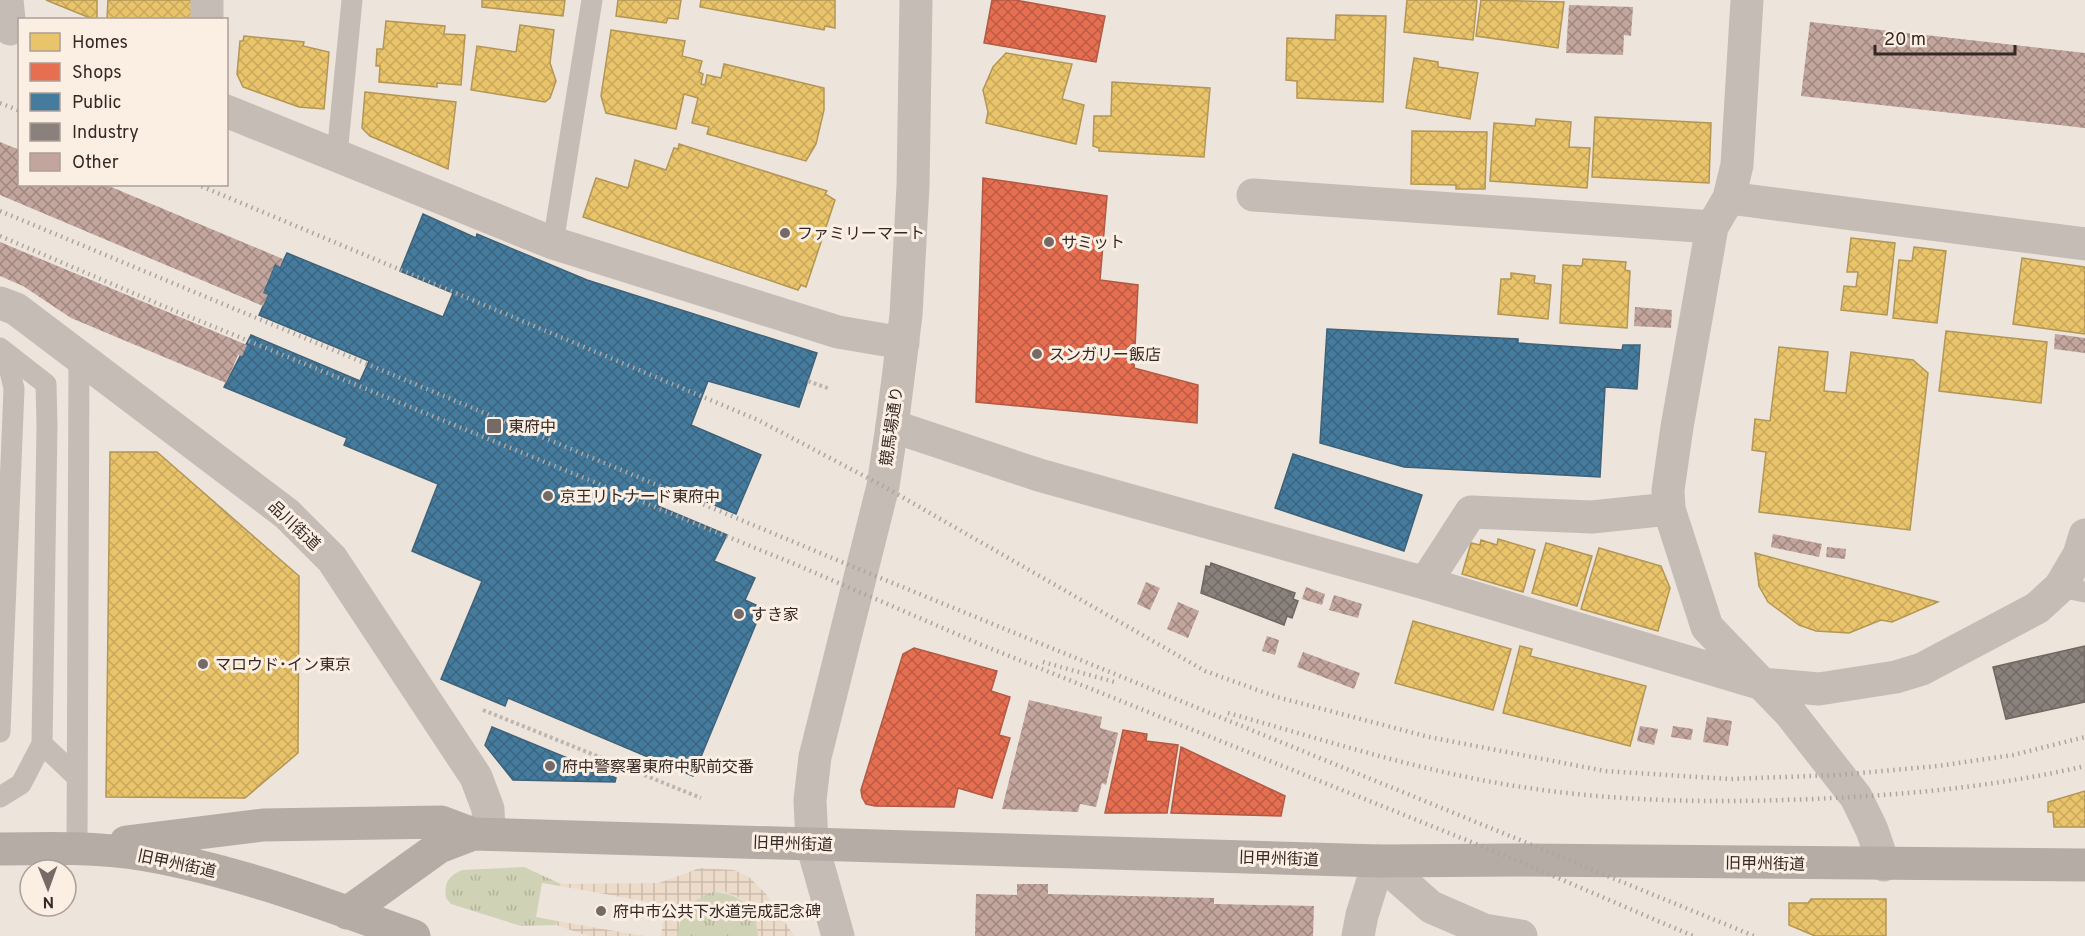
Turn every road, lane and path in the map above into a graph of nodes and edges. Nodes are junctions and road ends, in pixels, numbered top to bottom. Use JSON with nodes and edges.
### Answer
{"nodes":[{"id":1,"x":207,"y":0,"type":"edge"},
{"id":2,"x":352,"y":0,"type":"edge"},
{"id":3,"x":592,"y":0,"type":"edge"},
{"id":4,"x":916,"y":0,"type":"edge"},
{"id":5,"x":1747,"y":0,"type":"edge"},
{"id":6,"x":207,"y":18,"type":"edge"},
{"id":7,"x":228,"y":112,"type":"edge"},
{"id":8,"x":337,"y":155,"type":"junction"},
{"id":9,"x":1253,"y":195,"type":"dead end"},
{"id":10,"x":1729,"y":198,"type":"junction"},
{"id":11,"x":1712,"y":227,"type":"junction"},
{"id":12,"x":553,"y":243,"type":"junction"},
{"id":13,"x":2085,"y":244,"type":"edge"},
{"id":14,"x":0,"y":303,"type":"edge"},
{"id":15,"x":903,"y":343,"type":"junction"},
{"id":16,"x":0,"y":348,"type":"edge"},
{"id":17,"x":0,"y":353,"type":"edge"},
{"id":18,"x":79,"y":357,"type":"junction"},
{"id":19,"x":808,"y":381,"type":"dead end"},
{"id":20,"x":830,"y":389,"type":"dead end"},
{"id":21,"x":47,"y":426,"type":"junction"},
{"id":22,"x":892,"y":426,"type":"junction"},
{"id":23,"x":79,"y":429,"type":"junction"},
{"id":24,"x":5,"y":499,"type":"edge"},
{"id":25,"x":1669,"y":509,"type":"junction"},
{"id":26,"x":2085,"y":535,"type":"edge"},
{"id":27,"x":4,"y":553,"type":"edge"},
{"id":28,"x":3,"y":581,"type":"edge"},
{"id":29,"x":1425,"y":583,"type":"junction"},
{"id":30,"x":2073,"y":590,"type":"edge"},
{"id":31,"x":2,"y":650,"type":"edge"},
{"id":32,"x":1762,"y":684,"type":"junction"},
{"id":33,"x":477,"y":707,"type":"dead end"},
{"id":34,"x":0,"y":732,"type":"edge"},
{"id":35,"x":42,"y":744,"type":"junction"},
{"id":36,"x":77,"y":777,"type":"junction"},
{"id":37,"x":0,"y":797,"type":"edge"},
{"id":38,"x":705,"y":800,"type":"dead end"},
{"id":39,"x":481,"y":834,"type":"junction"},
{"id":40,"x":812,"y":844,"type":"junction"},
{"id":41,"x":77,"y":848,"type":"junction"},
{"id":42,"x":0,"y":849,"type":"edge"},
{"id":43,"x":1379,"y":861,"type":"junction"},
{"id":44,"x":1884,"y":865,"type":"junction"},
{"id":45,"x":2085,"y":865,"type":"edge"},
{"id":46,"x":347,"y":913,"type":"junction"},
{"id":47,"x":414,"y":936,"type":"edge"},
{"id":48,"x":838,"y":936,"type":"edge"},
{"id":49,"x":1359,"y":936,"type":"edge"},
{"id":50,"x":1521,"y":936,"type":"edge"}],
"edges":[{"from":1,"to":6,"type":"street"},
{"from":2,"to":8,"type":"lane"},
{"from":3,"to":12,"type":"lane"},
{"from":4,"to":15,"type":"street","name":"競馬場通り"},
{"from":5,"to":10,"type":"street"},
{"from":7,"to":8,"type":"street"},
{"from":8,"to":12,"type":"street"},
{"from":9,"to":11,"type":"street"},
{"from":10,"to":11,"type":"street"},
{"from":10,"to":13,"type":"street"},
{"from":11,"to":25,"type":"street"},
{"from":12,"to":15,"type":"street"},
{"from":14,"to":18,"type":"street","name":"品川街道"},
{"from":15,"to":22,"type":"street","name":"競馬場通り"},
{"from":16,"to":21,"type":"lane"},
{"from":17,"to":24,"type":"lane"},
{"from":18,"to":23,"type":"lane"},
{"from":18,"to":39,"type":"street","name":"品川街道"},
{"from":19,"to":20,"type":"path"},
{"from":21,"to":23,"type":"lane"},
{"from":21,"to":35,"type":"lane"},
{"from":22,"to":29,"type":"street"},
{"from":22,"to":40,"type":"street","name":"競馬場通り"},
{"from":23,"to":36,"type":"lane"},
{"from":24,"to":27,"type":"lane"},
{"from":25,"to":29,"type":"street"},
{"from":25,"to":32,"type":"street"},
{"from":26,"to":30,"type":"street"},
{"from":27,"to":28,"type":"lane"},
{"from":28,"to":31,"type":"lane"},
{"from":29,"to":32,"type":"street"},
{"from":30,"to":32,"type":"street"},
{"from":31,"to":34,"type":"lane"},
{"from":32,"to":44,"type":"street"},
{"from":33,"to":38,"type":"path"},
{"from":35,"to":36,"type":"lane"},
{"from":35,"to":37,"type":"lane"},
{"from":36,"to":41,"type":"lane"},
{"from":39,"to":40,"type":"main road","name":"旧甲州街道"},
{"from":39,"to":41,"type":"main road"},
{"from":39,"to":46,"type":"main road"},
{"from":40,"to":43,"type":"main road","name":"旧甲州街道"},
{"from":40,"to":48,"type":"street","name":"競馬場通り"},
{"from":41,"to":42,"type":"main road","name":"旧甲州街道"},
{"from":41,"to":46,"type":"main road","name":"旧甲州街道"},
{"from":43,"to":44,"type":"main road","name":"旧甲州街道"},
{"from":43,"to":49,"type":"street"},
{"from":43,"to":50,"type":"street"},
{"from":44,"to":45,"type":"main road","name":"旧甲州街道"},
{"from":46,"to":47,"type":"main road","name":"旧甲州街道"}]}
